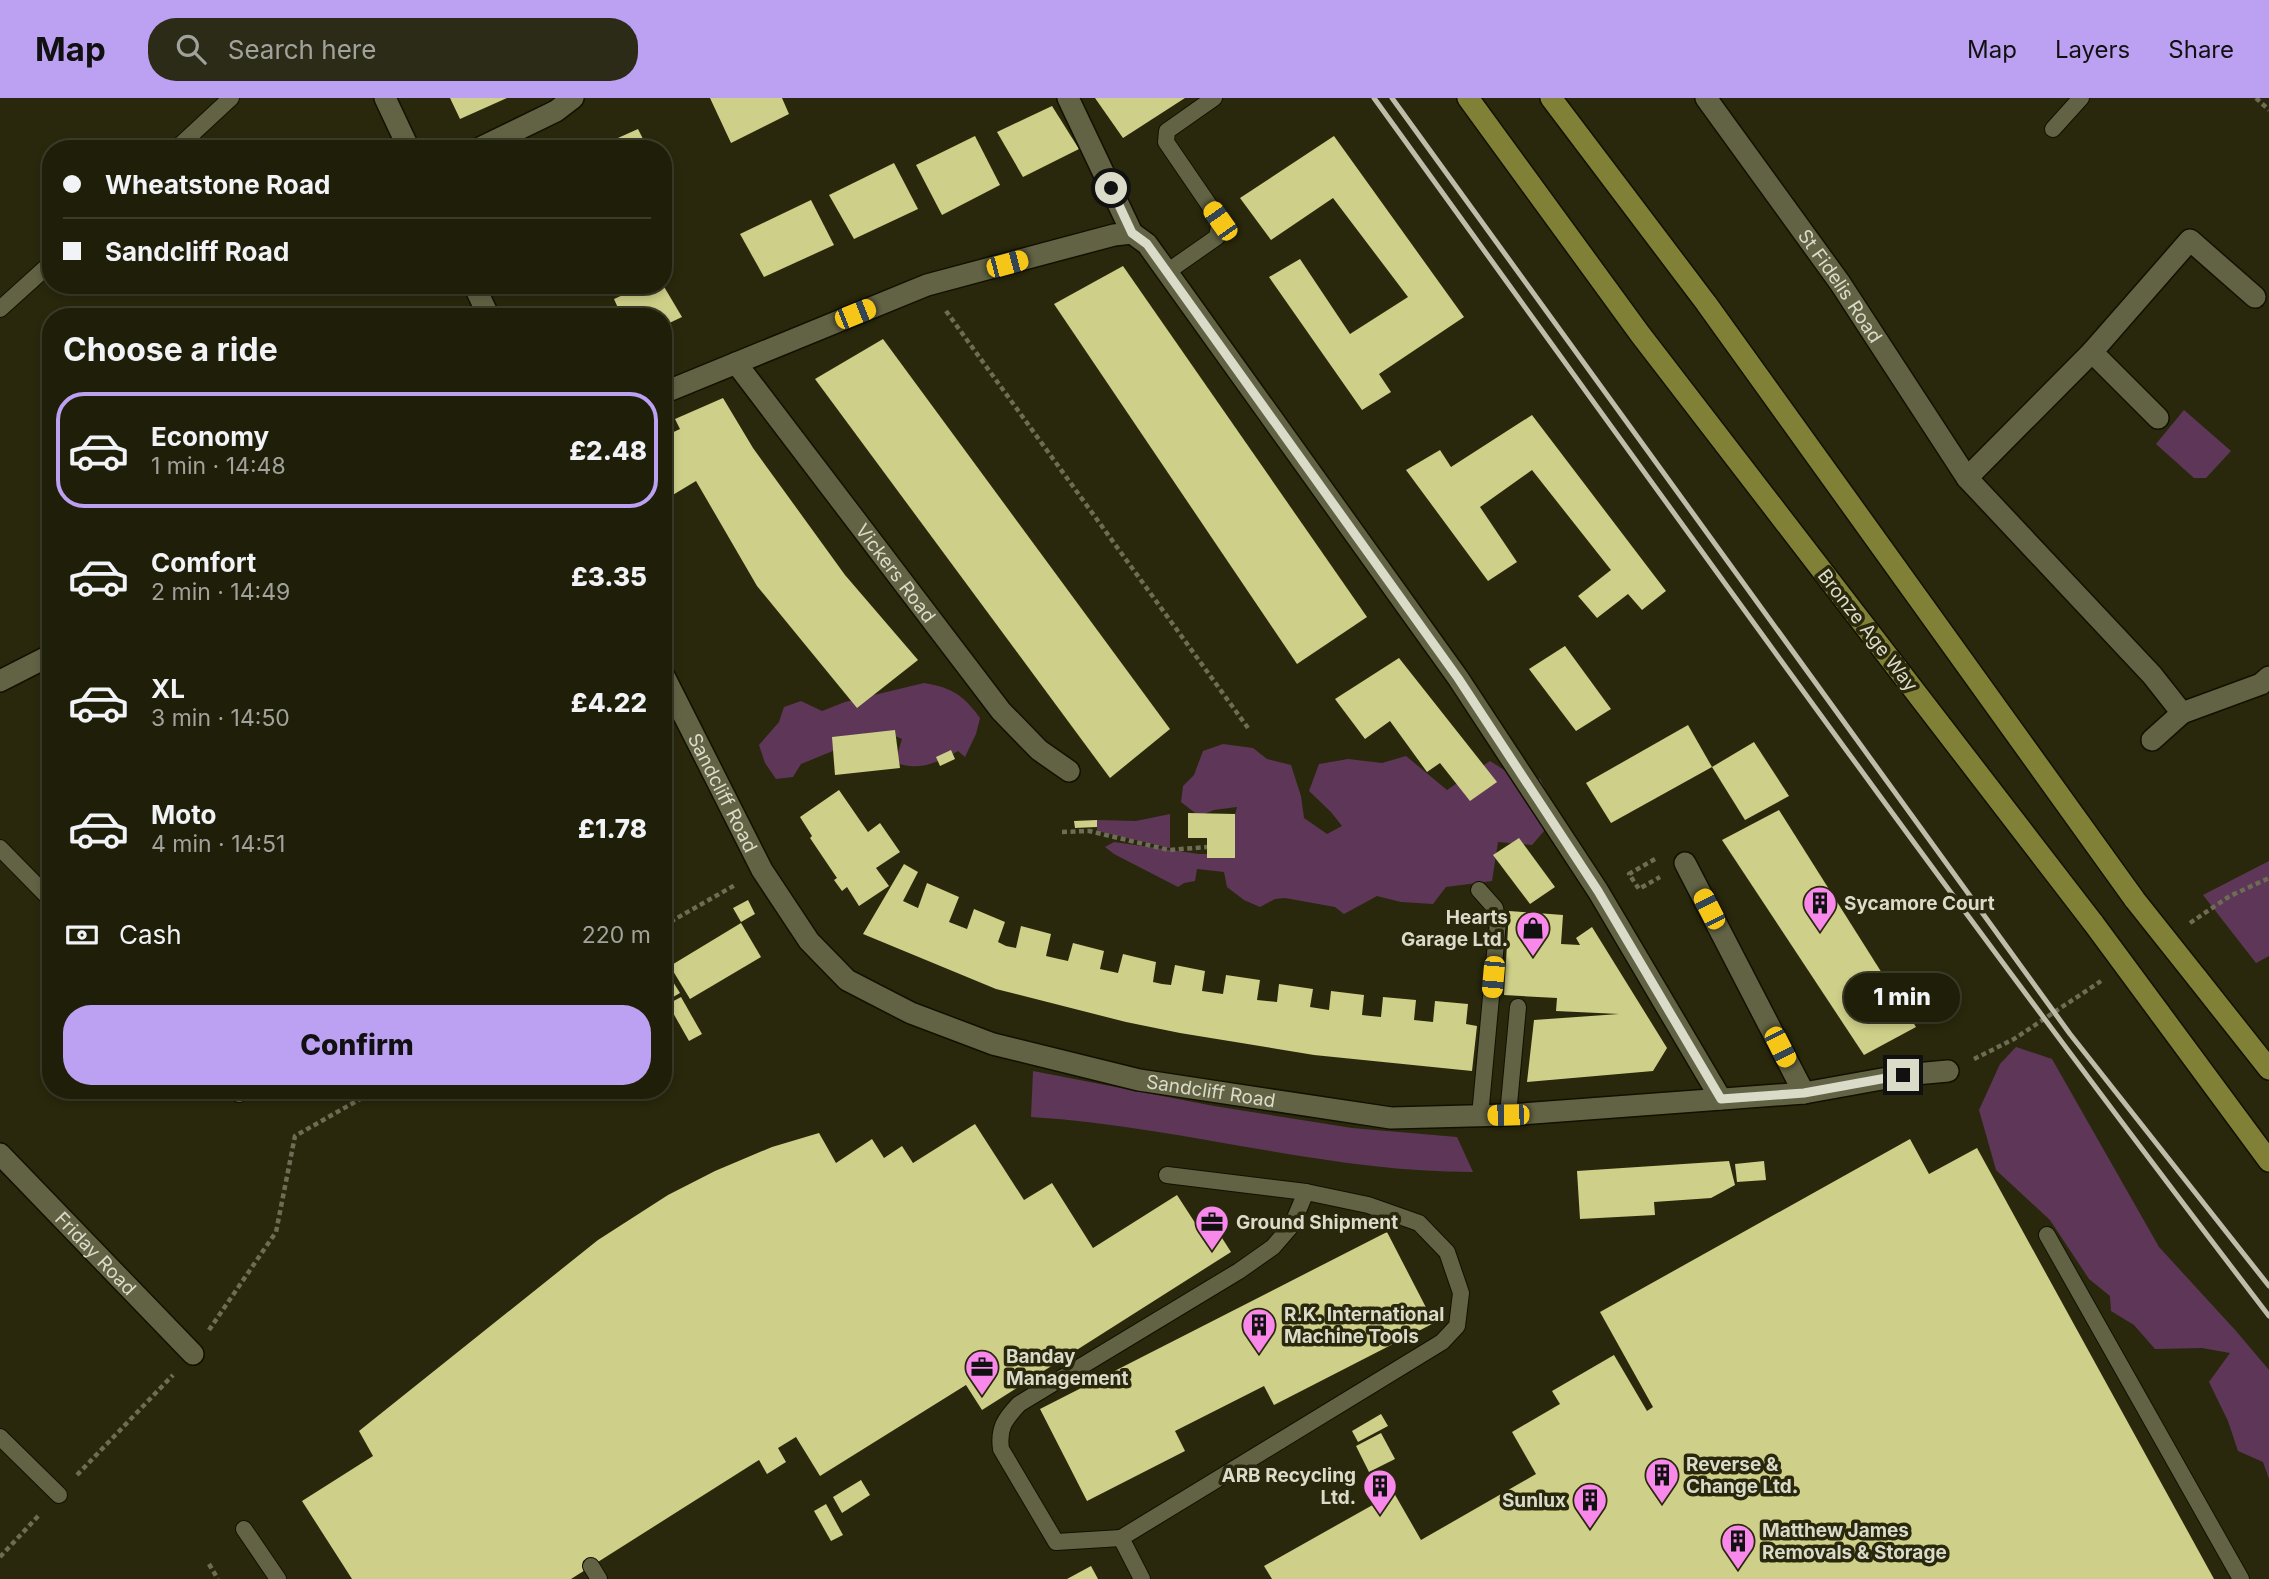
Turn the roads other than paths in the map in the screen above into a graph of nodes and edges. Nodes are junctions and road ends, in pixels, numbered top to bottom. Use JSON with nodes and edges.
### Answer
{"nodes":[{"id":1,"x":231,"y":98,"type":"edge"},
{"id":2,"x":385,"y":98,"type":"edge"},
{"id":3,"x":573,"y":98,"type":"edge"},
{"id":4,"x":1068,"y":98,"type":"edge"},
{"id":5,"x":1214,"y":98,"type":"edge"},
{"id":6,"x":1468,"y":98,"type":"edge"},
{"id":7,"x":1551,"y":98,"type":"edge"},
{"id":8,"x":1706,"y":98,"type":"edge"},
{"id":9,"x":2081,"y":98,"type":"edge"},
{"id":10,"x":2053,"y":129,"type":"dead end"},
{"id":11,"x":186,"y":140,"type":"edge"},
{"id":12,"x":406,"y":140,"type":"edge"},
{"id":13,"x":496,"y":140,"type":"edge"},
{"id":14,"x":1132,"y":233,"type":"junction"},
{"id":15,"x":42,"y":271,"type":"edge"},
{"id":16,"x":1167,"y":271,"type":"junction"},
{"id":17,"x":2255,"y":297,"type":"dead end"},
{"id":18,"x":0,"y":309,"type":"edge"},
{"id":19,"x":2092,"y":352,"type":"junction"},
{"id":20,"x":736,"y":363,"type":"junction"},
{"id":21,"x":672,"y":389,"type":"edge"},
{"id":22,"x":2158,"y":418,"type":"dead end"},
{"id":23,"x":1967,"y":478,"type":"junction"},
{"id":24,"x":42,"y":660,"type":"edge"},
{"id":25,"x":2269,"y":677,"type":"edge"},
{"id":26,"x":0,"y":681,"type":"edge"},
{"id":27,"x":672,"y":692,"type":"edge"},
{"id":28,"x":2182,"y":713,"type":"junction"},
{"id":29,"x":2152,"y":740,"type":"dead end"},
{"id":30,"x":1069,"y":771,"type":"dead end"},
{"id":31,"x":0,"y":848,"type":"edge"},
{"id":32,"x":1685,"y":863,"type":"road end"},
{"id":33,"x":1479,"y":890,"type":"dead end"},
{"id":34,"x":42,"y":891,"type":"edge"},
{"id":35,"x":1518,"y":1007,"type":"dead end"},
{"id":36,"x":2269,"y":1069,"type":"edge"},
{"id":37,"x":1948,"y":1071,"type":"road end"},
{"id":38,"x":1804,"y":1093,"type":"junction"},
{"id":39,"x":1721,"y":1099,"type":"junction"},
{"id":40,"x":1508,"y":1115,"type":"junction"},
{"id":41,"x":1480,"y":1116,"type":"junction"},
{"id":42,"x":0,"y":1154,"type":"edge"},
{"id":43,"x":2269,"y":1161,"type":"edge"},
{"id":44,"x":1167,"y":1175,"type":"dead end"},
{"id":45,"x":1306,"y":1192,"type":"junction"},
{"id":46,"x":2047,"y":1235,"type":"dead end"},
{"id":47,"x":193,"y":1354,"type":"road end"},
{"id":48,"x":0,"y":1437,"type":"edge"},
{"id":49,"x":59,"y":1495,"type":"road end"},
{"id":50,"x":244,"y":1529,"type":"dead end"},
{"id":51,"x":1121,"y":1538,"type":"junction"},
{"id":52,"x":278,"y":1579,"type":"edge"},
{"id":53,"x":1142,"y":1579,"type":"edge"},
{"id":54,"x":2241,"y":1579,"type":"edge"}],
"edges":[{"from":1,"to":11,"type":"lane"},
{"from":2,"to":12,"type":"street"},
{"from":3,"to":13,"type":"street"},
{"from":4,"to":14,"type":"street"},
{"from":5,"to":16,"type":"lane"},
{"from":6,"to":43,"type":"main road","name":"Bronze Age Way","bridge":true},
{"from":7,"to":36,"type":"main road","bridge":true},
{"from":8,"to":23,"type":"street","name":"St Fidelis Road"},
{"from":9,"to":10,"type":"lane"},
{"from":14,"to":16,"type":"street"},
{"from":14,"to":20,"type":"street"},
{"from":15,"to":18,"type":"lane"},
{"from":16,"to":39,"type":"street"},
{"from":17,"to":19,"type":"street"},
{"from":19,"to":22,"type":"street"},
{"from":19,"to":23,"type":"street"},
{"from":20,"to":21,"type":"street"},
{"from":20,"to":30,"type":"street","name":"Vickers Road"},
{"from":23,"to":28,"type":"street","name":"St Fidelis Road"},
{"from":24,"to":26,"type":"street"},
{"from":25,"to":28,"type":"street"},
{"from":27,"to":41,"type":"street","name":"Sandcliff Road"},
{"from":28,"to":29,"type":"street"},
{"from":31,"to":34,"type":"lane"},
{"from":32,"to":38,"type":"street"},
{"from":33,"to":41,"type":"lane"},
{"from":35,"to":40,"type":"lane"},
{"from":37,"to":38,"type":"street","name":"Sandcliff Road"},
{"from":38,"to":39,"type":"street","name":"Sandcliff Road"},
{"from":39,"to":40,"type":"street","name":"Sandcliff Road"},
{"from":40,"to":41,"type":"street","name":"Sandcliff Road"},
{"from":42,"to":47,"type":"street","name":"Friday Road"},
{"from":44,"to":45,"type":"lane"},
{"from":45,"to":51,"type":"lane"},
{"from":45,"to":51,"type":"lane"},
{"from":46,"to":54,"type":"lane"},
{"from":48,"to":49,"type":"lane"},
{"from":50,"to":52,"type":"lane"},
{"from":51,"to":53,"type":"lane"}]}
